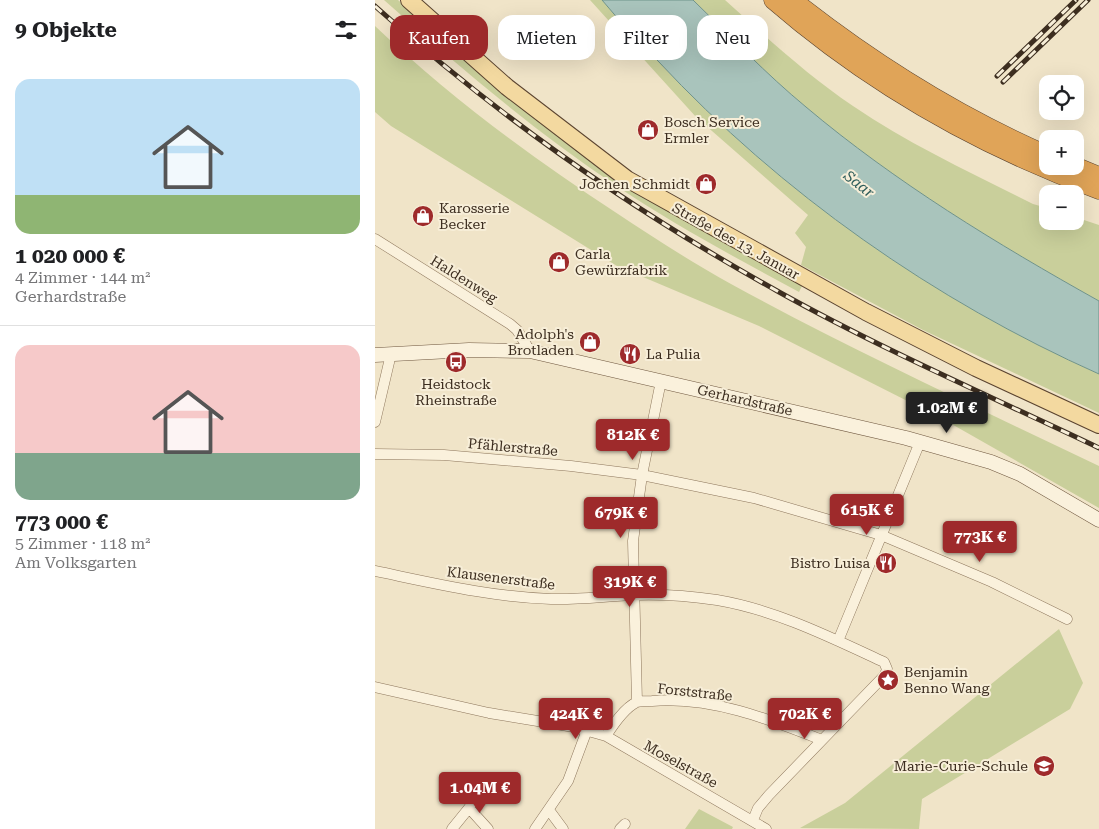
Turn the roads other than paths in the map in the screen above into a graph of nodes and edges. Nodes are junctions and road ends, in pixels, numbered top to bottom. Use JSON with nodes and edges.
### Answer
{"nodes":[{"id":1,"x":409,"y":0,"type":"edge"},
{"id":2,"x":773,"y":0,"type":"edge"},
{"id":3,"x":793,"y":0,"type":"edge"},
{"id":4,"x":1039,"y":150,"type":"edge"},
{"id":5,"x":1084,"y":170,"type":"edge"},
{"id":6,"x":1099,"y":176,"type":"edge"},
{"id":7,"x":1099,"y":190,"type":"edge"},
{"id":8,"x":375,"y":239,"type":"edge"},
{"id":9,"x":530,"y":351,"type":"junction"},
{"id":10,"x":391,"y":354,"type":"junction"},
{"id":11,"x":375,"y":355,"type":"edge"},
{"id":12,"x":661,"y":381,"type":"junction"},
{"id":13,"x":375,"y":422,"type":"edge"},
{"id":14,"x":1099,"y":425,"type":"edge"},
{"id":15,"x":920,"y":442,"type":"junction"},
{"id":16,"x":375,"y":454,"type":"edge"},
{"id":17,"x":642,"y":475,"type":"junction"},
{"id":18,"x":1099,"y":520,"type":"edge"},
{"id":19,"x":881,"y":535,"type":"junction"},
{"id":20,"x":375,"y":571,"type":"edge"},
{"id":21,"x":633,"y":595,"type":"junction"},
{"id":22,"x":1067,"y":619,"type":"dead end"},
{"id":23,"x":838,"y":641,"type":"junction"},
{"id":24,"x":375,"y":687,"type":"edge"},
{"id":25,"x":637,"y":702,"type":"junction"},
{"id":26,"x":587,"y":730,"type":"junction"},
{"id":27,"x":606,"y":736,"type":"junction"},
{"id":28,"x":822,"y":740,"type":"junction"},
{"id":29,"x":483,"y":782,"type":"dead end"},
{"id":30,"x":469,"y":808,"type":"junction"},
{"id":31,"x":549,"y":810,"type":"junction"},
{"id":32,"x":753,"y":820,"type":"junction"},
{"id":33,"x":451,"y":829,"type":"edge"},
{"id":34,"x":488,"y":829,"type":"edge"},
{"id":35,"x":535,"y":829,"type":"edge"},
{"id":36,"x":563,"y":829,"type":"edge"},
{"id":37,"x":766,"y":829,"type":"edge"}],
"edges":[{"from":1,"to":14,"type":"main road","name":"Straße des 13. Januar"},
{"from":2,"to":7,"type":"highway"},
{"from":3,"to":4,"type":"highway"},
{"from":5,"to":6,"type":"highway"},
{"from":8,"to":9,"type":"street","name":"Haldenweg"},
{"from":9,"to":10,"type":"street","name":"Gerhardstraße"},
{"from":9,"to":12,"type":"street","name":"Gerhardstraße"},
{"from":10,"to":11,"type":"street","name":"Gerhardstraße"},
{"from":10,"to":13,"type":"street"},
{"from":12,"to":15,"type":"street","name":"Gerhardstraße"},
{"from":12,"to":17,"type":"street"},
{"from":15,"to":18,"type":"street","name":"Gerhardstraße"},
{"from":15,"to":19,"type":"street"},
{"from":16,"to":17,"type":"street","name":"Pfählerstraße"},
{"from":17,"to":19,"type":"street","name":"Pfählerstraße"},
{"from":17,"to":21,"type":"street"},
{"from":19,"to":22,"type":"street","name":"Pfählerstraße"},
{"from":19,"to":23,"type":"street"},
{"from":20,"to":21,"type":"street","name":"Klausenerstraße"},
{"from":21,"to":23,"type":"street","name":"Klausenerstraße"},
{"from":21,"to":25,"type":"street"},
{"from":23,"to":28,"type":"street","name":"Klausenerstraße"},
{"from":24,"to":26,"type":"street","name":"Moselstraße"},
{"from":25,"to":27,"type":"street","name":"Forststraße"},
{"from":25,"to":28,"type":"street","name":"Forststraße"},
{"from":26,"to":27,"type":"street","name":"Moselstraße"},
{"from":26,"to":31,"type":"street"},
{"from":27,"to":32,"type":"street","name":"Moselstraße"},
{"from":28,"to":32,"type":"street"},
{"from":29,"to":30,"type":"street"},
{"from":30,"to":33,"type":"street"},
{"from":30,"to":34,"type":"street"},
{"from":31,"to":35,"type":"street"},
{"from":31,"to":36,"type":"street"},
{"from":32,"to":37,"type":"street","name":"Moselstraße"}]}
